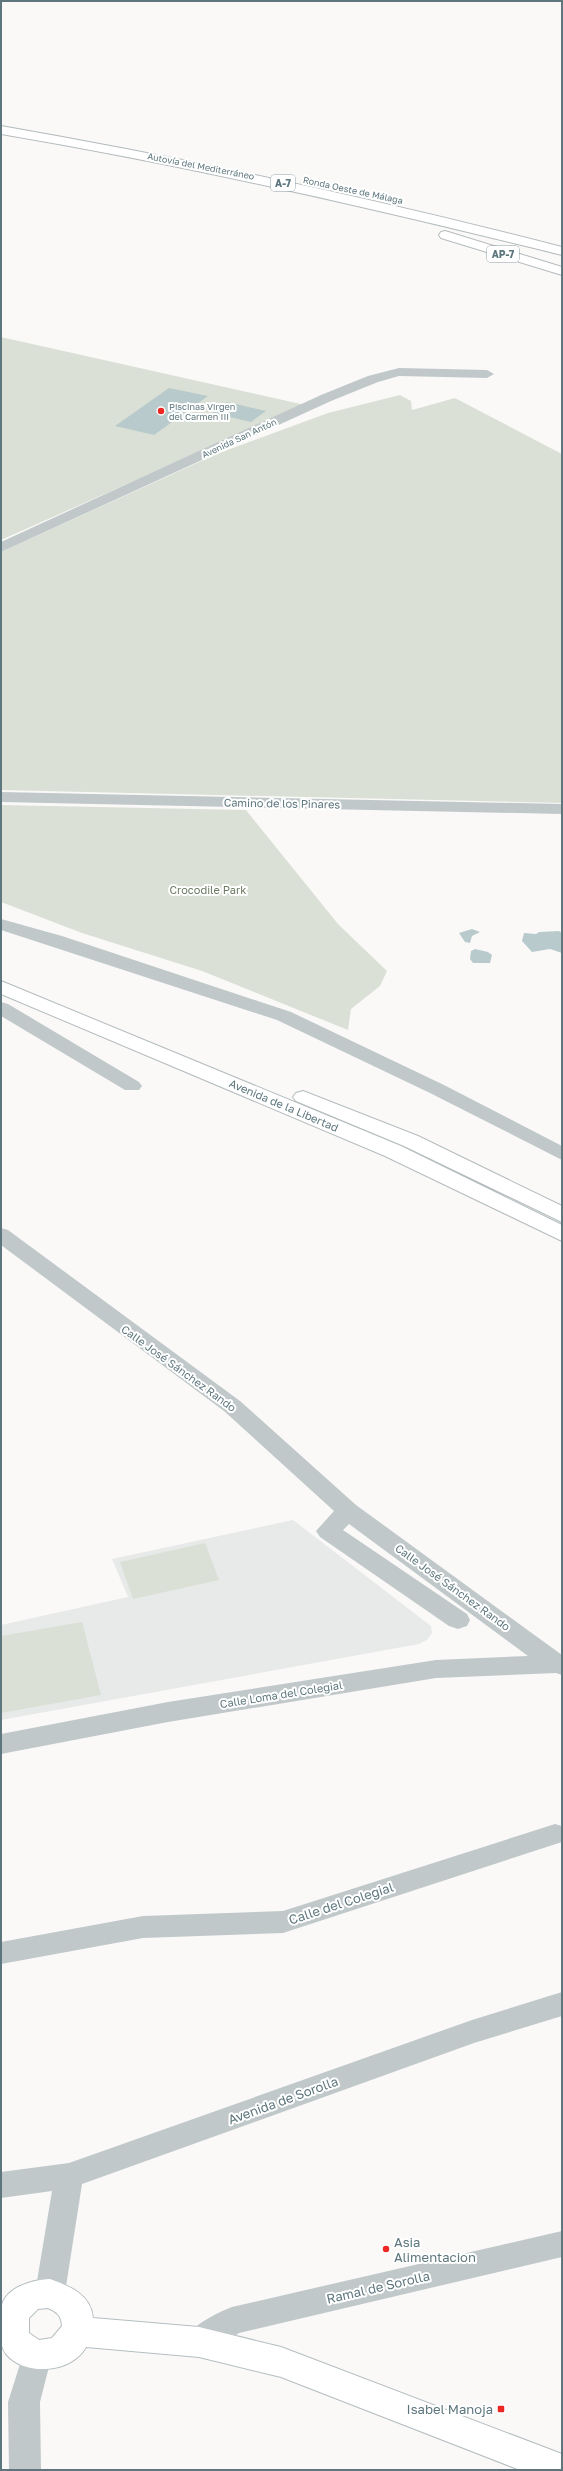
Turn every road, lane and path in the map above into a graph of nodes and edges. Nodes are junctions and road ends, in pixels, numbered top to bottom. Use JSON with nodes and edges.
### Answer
{"nodes":[{"id":1,"x":1,"y":124,"type":"edge"},
{"id":2,"x":1,"y":130,"type":"edge"},
{"id":3,"x":69,"y":154,"type":"dead end"},
{"id":4,"x":400,"y":224,"type":"dead end"},
{"id":5,"x":430,"y":231,"type":"dead end"},
{"id":6,"x":445,"y":235,"type":"junction"},
{"id":7,"x":562,"y":241,"type":"edge"},
{"id":8,"x":562,"y":251,"type":"edge"},
{"id":9,"x":562,"y":263,"type":"edge"},
{"id":10,"x":562,"y":271,"type":"edge"},
{"id":11,"x":487,"y":374,"type":"dead end"},
{"id":12,"x":1,"y":548,"type":"edge"},
{"id":13,"x":1,"y":797,"type":"edge"},
{"id":14,"x":562,"y":809,"type":"edge"},
{"id":15,"x":1,"y":924,"type":"edge"},
{"id":16,"x":1,"y":973,"type":"edge"},
{"id":17,"x":1,"y":988,"type":"edge"},
{"id":18,"x":1,"y":1008,"type":"edge"},
{"id":19,"x":132,"y":1086,"type":"dead end"},
{"id":20,"x":562,"y":1154,"type":"edge"},
{"id":21,"x":562,"y":1215,"type":"edge"},
{"id":22,"x":562,"y":1234,"type":"edge"},
{"id":23,"x":1,"y":1235,"type":"edge"},
{"id":24,"x":348,"y":1511,"type":"junction"},
{"id":25,"x":458,"y":1620,"type":"dead end"},
{"id":26,"x":559,"y":1665,"type":"edge"},
{"id":27,"x":1,"y":1744,"type":"edge"},
{"id":28,"x":555,"y":1834,"type":"dead end"},
{"id":29,"x":1,"y":1953,"type":"edge"},
{"id":30,"x":562,"y":2004,"type":"edge"},
{"id":31,"x":69,"y":2176,"type":"junction"},
{"id":32,"x":1,"y":2185,"type":"edge"},
{"id":33,"x":562,"y":2244,"type":"edge"},
{"id":34,"x":50,"y":2293,"type":"junction"},
{"id":35,"x":6,"y":2327,"type":"edge"},
{"id":36,"x":78,"y":2332,"type":"junction"},
{"id":37,"x":199,"y":2342,"type":"junction"},
{"id":38,"x":37,"y":2355,"type":"junction"},
{"id":39,"x":25,"y":2470,"type":"edge"},
{"id":40,"x":561,"y":2470,"type":"edge"}],
"edges":[{"from":1,"to":7,"type":"main road","name":"Ronda Oeste de Málaga","number":"AP-7"},
{"from":2,"to":8,"type":"main road","name":"Autovía del Mediterráneo","number":"A-7"},
{"from":3,"to":4,"type":"main road","name":"Autovía del Mediterráneo","number":"A-7"},
{"from":5,"to":6,"type":"main road"},
{"from":6,"to":9,"type":"main road"},
{"from":6,"to":10,"type":"main road","number":"AP-7"},
{"from":11,"to":12,"type":"street","name":"Avenida San Antón"},
{"from":13,"to":14,"type":"street","name":"Camino de los Pinares"},
{"from":15,"to":20,"type":"street"},
{"from":16,"to":21,"type":"main road","name":"Avenida de la Libertad"},
{"from":17,"to":22,"type":"main road","name":"Avenida de la Libertad"},
{"from":18,"to":19,"type":"street"},
{"from":23,"to":24,"type":"street","name":"Calle José Sánchez Rando"},
{"from":24,"to":25,"type":"street"},
{"from":24,"to":26,"type":"street","name":"Calle José Sánchez Rando"},
{"from":26,"to":27,"type":"street","name":"Calle Loma del Colegial"},
{"from":28,"to":29,"type":"street","name":"Calle del Colegial"},
{"from":30,"to":31,"type":"street","name":"Avenida de Sorolla"},
{"from":31,"to":32,"type":"street","name":"Avenida de Sorolla"},
{"from":31,"to":34,"type":"street"},
{"from":33,"to":37,"type":"street","name":"Ramal de Sorolla"},
{"from":34,"to":35,"type":"main road"},
{"from":34,"to":36,"type":"main road"},
{"from":35,"to":38,"type":"main road"},
{"from":36,"to":37,"type":"main road"},
{"from":36,"to":38,"type":"main road"},
{"from":37,"to":40,"type":"main road"},
{"from":38,"to":39,"type":"street"}]}
